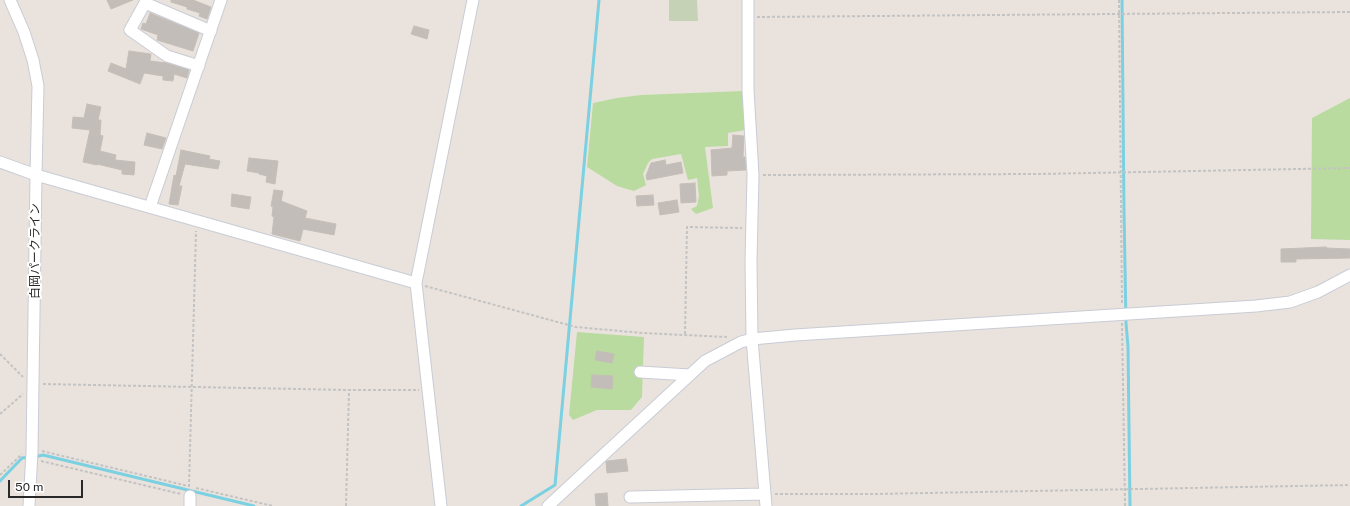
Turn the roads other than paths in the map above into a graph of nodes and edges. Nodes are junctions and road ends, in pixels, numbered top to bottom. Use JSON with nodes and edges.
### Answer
{"nodes":[{"id":1,"x":10,"y":0,"type":"edge"},
{"id":2,"x":221,"y":0,"type":"edge"},
{"id":3,"x":473,"y":0,"type":"edge"},
{"id":4,"x":748,"y":0,"type":"edge"},
{"id":5,"x":210,"y":31,"type":"junction"},
{"id":6,"x":198,"y":66,"type":"junction"},
{"id":7,"x":0,"y":162,"type":"edge"},
{"id":8,"x":36,"y":175,"type":"junction"},
{"id":9,"x":150,"y":207,"type":"junction"},
{"id":10,"x":1350,"y":275,"type":"edge"},
{"id":11,"x":416,"y":283,"type":"junction"},
{"id":12,"x":747,"y":341,"type":"junction"},
{"id":13,"x":640,"y":372,"type":"dead end"},
{"id":14,"x":690,"y":375,"type":"junction"},
{"id":15,"x":764,"y":494,"type":"junction"},
{"id":16,"x":630,"y":497,"type":"dead end"},
{"id":17,"x":29,"y":506,"type":"edge"},
{"id":18,"x":441,"y":506,"type":"edge"},
{"id":19,"x":548,"y":506,"type":"edge"},
{"id":20,"x":766,"y":506,"type":"edge"}],
"edges":[{"from":1,"to":8,"type":"street","name":"白岡パークライン"},
{"from":2,"to":5,"type":"street"},
{"from":3,"to":11,"type":"street"},
{"from":4,"to":12,"type":"street"},
{"from":5,"to":6,"type":"street"},
{"from":5,"to":6,"type":"street"},
{"from":6,"to":9,"type":"street"},
{"from":7,"to":8,"type":"street"},
{"from":8,"to":9,"type":"street"},
{"from":8,"to":17,"type":"street","name":"白岡パークライン"},
{"from":9,"to":11,"type":"street"},
{"from":10,"to":12,"type":"street"},
{"from":11,"to":18,"type":"street"},
{"from":12,"to":14,"type":"street"},
{"from":12,"to":15,"type":"street"},
{"from":13,"to":14,"type":"street"},
{"from":14,"to":19,"type":"street"},
{"from":15,"to":16,"type":"street"},
{"from":15,"to":20,"type":"street"}]}
